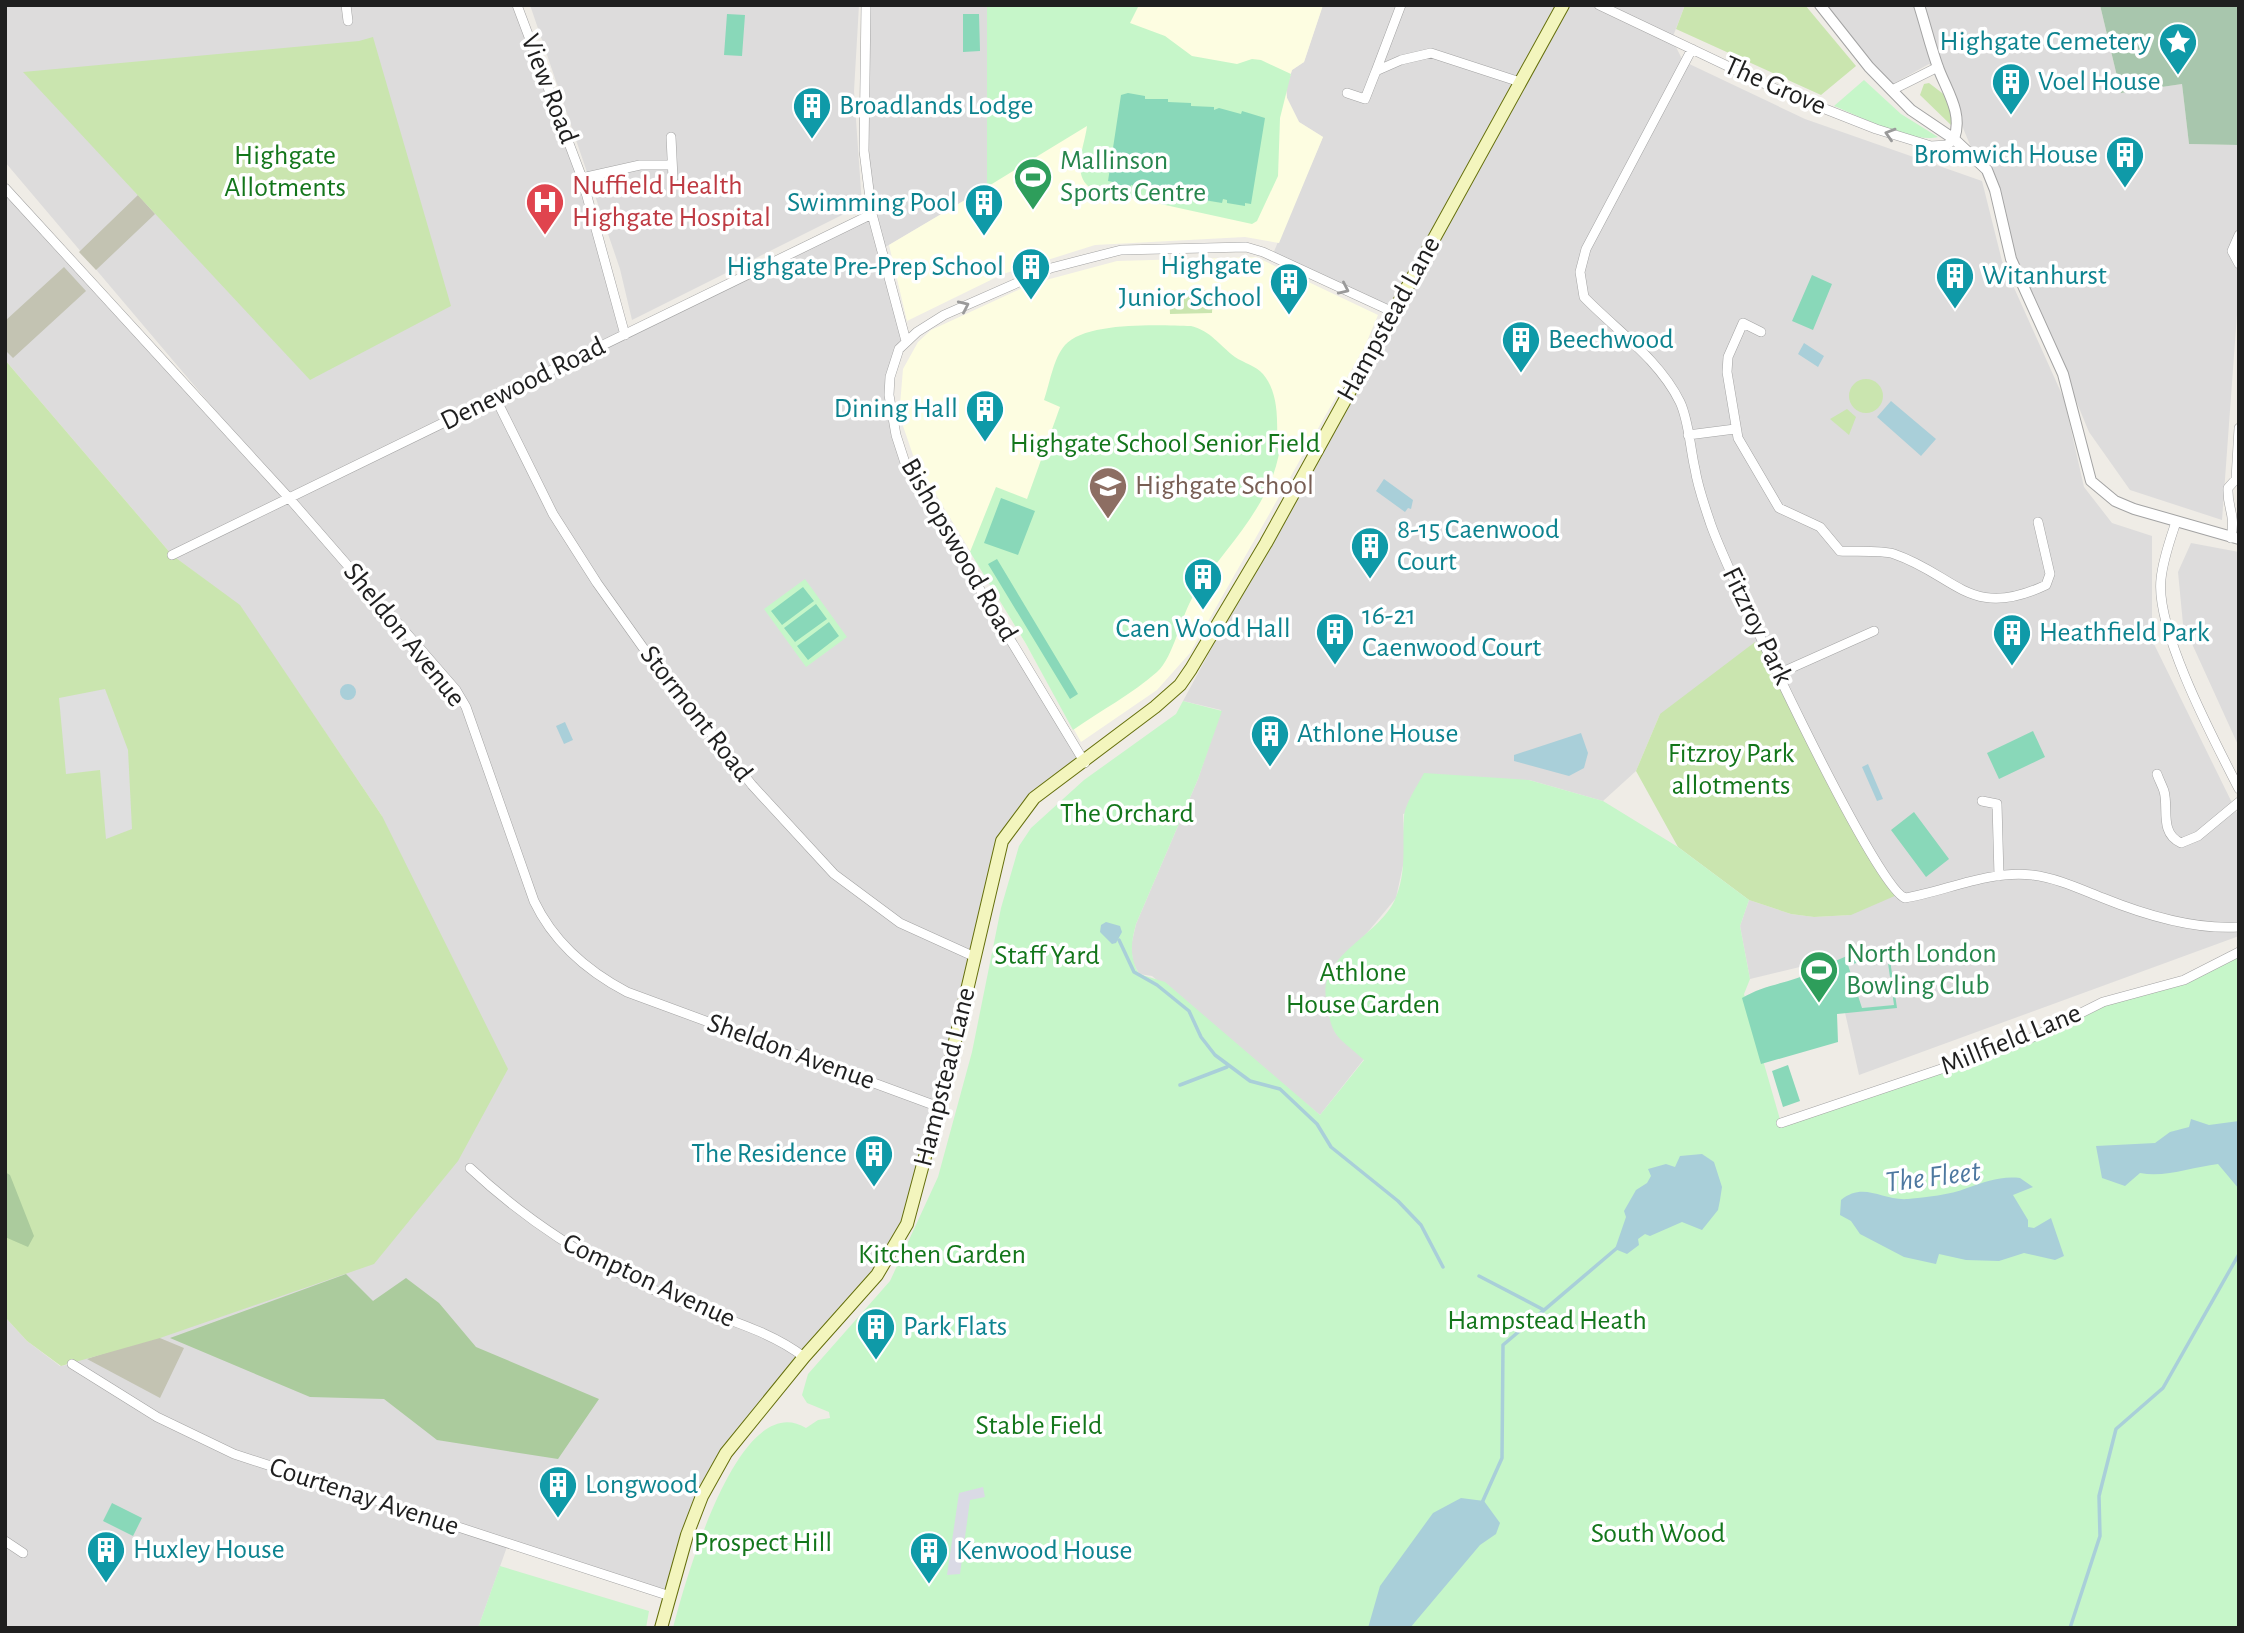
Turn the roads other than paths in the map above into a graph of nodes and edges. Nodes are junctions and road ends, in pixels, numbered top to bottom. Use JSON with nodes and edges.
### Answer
{"nodes":[{"id":1,"x":345,"y":5,"type":"edge"},
{"id":2,"x":517,"y":5,"type":"edge"},
{"id":3,"x":866,"y":5,"type":"edge"},
{"id":4,"x":1401,"y":5,"type":"edge"},
{"id":5,"x":1563,"y":5,"type":"edge"},
{"id":6,"x":1599,"y":5,"type":"edge"},
{"id":7,"x":1820,"y":5,"type":"edge"},
{"id":8,"x":1919,"y":5,"type":"edge"},
{"id":9,"x":348,"y":20,"type":"dead end"},
{"id":10,"x":1692,"y":49,"type":"junction"},
{"id":11,"x":1938,"y":67,"type":"junction"},
{"id":12,"x":1376,"y":71,"type":"junction"},
{"id":13,"x":1520,"y":82,"type":"junction"},
{"id":14,"x":1892,"y":90,"type":"junction"},
{"id":15,"x":1347,"y":93,"type":"dead end"},
{"id":16,"x":671,"y":137,"type":"dead end"},
{"id":17,"x":1954,"y":139,"type":"junction"},
{"id":18,"x":672,"y":165,"type":"junction"},
{"id":19,"x":582,"y":178,"type":"junction"},
{"id":20,"x":673,"y":178,"type":"dead end"},
{"id":21,"x":5,"y":188,"type":"edge"},
{"id":22,"x":872,"y":214,"type":"junction"},
{"id":23,"x":2239,"y":235,"type":"edge"},
{"id":24,"x":2239,"y":264,"type":"edge"},
{"id":25,"x":1393,"y":312,"type":"junction"},
{"id":26,"x":1761,"y":332,"type":"dead end"},
{"id":27,"x":625,"y":335,"type":"junction"},
{"id":28,"x":906,"y":341,"type":"junction"},
{"id":29,"x":495,"y":397,"type":"junction"},
{"id":30,"x":2239,"y":428,"type":"edge"},
{"id":31,"x":1735,"y":429,"type":"junction"},
{"id":32,"x":1688,"y":435,"type":"junction"},
{"id":33,"x":2237,"y":480,"type":"edge"},
{"id":34,"x":289,"y":498,"type":"junction"},
{"id":35,"x":2236,"y":507,"type":"edge"},
{"id":36,"x":2038,"y":522,"type":"dead end"},
{"id":37,"x":2176,"y":522,"type":"junction"},
{"id":38,"x":2235,"y":539,"type":"edge"},
{"id":39,"x":173,"y":555,"type":"dead end"},
{"id":40,"x":1874,"y":631,"type":"dead end"},
{"id":41,"x":1780,"y":673,"type":"junction"},
{"id":42,"x":1084,"y":762,"type":"junction"},
{"id":43,"x":2157,"y":774,"type":"dead end"},
{"id":44,"x":2239,"y":789,"type":"edge"},
{"id":45,"x":1982,"y":802,"type":"dead end"},
{"id":46,"x":2239,"y":802,"type":"edge"},
{"id":47,"x":1999,"y":876,"type":"junction"},
{"id":48,"x":2239,"y":927,"type":"edge"},
{"id":49,"x":2239,"y":952,"type":"edge"},
{"id":50,"x":975,"y":957,"type":"junction"},
{"id":51,"x":939,"y":1107,"type":"junction"},
{"id":52,"x":1781,"y":1123,"type":"dead end"},
{"id":53,"x":470,"y":1168,"type":"dead end"},
{"id":54,"x":804,"y":1357,"type":"junction"},
{"id":55,"x":72,"y":1364,"type":"dead end"},
{"id":56,"x":5,"y":1541,"type":"edge"},
{"id":57,"x":23,"y":1553,"type":"dead end"},
{"id":58,"x":670,"y":1596,"type":"junction"},
{"id":59,"x":661,"y":1628,"type":"edge"}],
"edges":[{"from":1,"to":9,"type":"street"},
{"from":2,"to":19,"type":"street","name":"View Road"},
{"from":3,"to":22,"type":"street"},
{"from":4,"to":12,"type":"street"},
{"from":5,"to":13,"type":"main road","name":"Hampstead Lane"},
{"from":6,"to":10,"type":"street","name":"The Grove"},
{"from":7,"to":14,"type":"street"},
{"from":8,"to":11,"type":"street"},
{"from":17,"to":10,"type":"street","name":"The Grove","one_way":true},
{"from":10,"to":32,"type":"street","name":"Fitzroy Park"},
{"from":11,"to":14,"type":"street"},
{"from":11,"to":17,"type":"street"},
{"from":12,"to":13,"type":"street"},
{"from":12,"to":15,"type":"street"},
{"from":13,"to":25,"type":"main road","name":"Hampstead Lane"},
{"from":14,"to":17,"type":"street"},
{"from":16,"to":18,"type":"street"},
{"from":17,"to":37,"type":"street"},
{"from":18,"to":19,"type":"street"},
{"from":18,"to":20,"type":"street"},
{"from":19,"to":27,"type":"street","name":"View Road"},
{"from":21,"to":34,"type":"street","name":"Sheldon Avenue"},
{"from":22,"to":27,"type":"street","name":"Denewood Road"},
{"from":22,"to":28,"type":"street"},
{"from":23,"to":24,"type":"street"},
{"from":28,"to":25,"type":"street","one_way":true},
{"from":25,"to":42,"type":"main road","name":"Hampstead Lane"},
{"from":26,"to":31,"type":"street"},
{"from":27,"to":29,"type":"street","name":"Denewood Road"},
{"from":28,"to":42,"type":"street","name":"Bishopswood Road"},
{"from":29,"to":34,"type":"street","name":"Denewood Road"},
{"from":29,"to":50,"type":"street","name":"Stormont Road"},
{"from":30,"to":33,"type":"street"},
{"from":31,"to":32,"type":"street"},
{"from":31,"to":36,"type":"street"},
{"from":32,"to":41,"type":"street","name":"Fitzroy Park"},
{"from":33,"to":35,"type":"street"},
{"from":34,"to":39,"type":"street","name":"Denewood Road"},
{"from":34,"to":51,"type":"street","name":"Sheldon Avenue"},
{"from":35,"to":38,"type":"street"},
{"from":37,"to":38,"type":"street"},
{"from":37,"to":44,"type":"street"},
{"from":40,"to":41,"type":"street"},
{"from":41,"to":47,"type":"street","name":"Fitzroy Park"},
{"from":42,"to":50,"type":"main road","name":"Hampstead Lane"},
{"from":43,"to":46,"type":"street"},
{"from":45,"to":47,"type":"street"},
{"from":47,"to":48,"type":"street","name":"Fitzroy Park"},
{"from":49,"to":52,"type":"street","name":"Millfield Lane"},
{"from":50,"to":51,"type":"main road","name":"Hampstead Lane"},
{"from":51,"to":54,"type":"main road","name":"Hampstead Lane"},
{"from":53,"to":54,"type":"street","name":"Compton Avenue"},
{"from":54,"to":58,"type":"main road","name":"Hampstead Lane"},
{"from":55,"to":58,"type":"street","name":"Courtenay Avenue"},
{"from":56,"to":57,"type":"street"},
{"from":58,"to":59,"type":"main road","name":"Hampstead Lane"}]}
